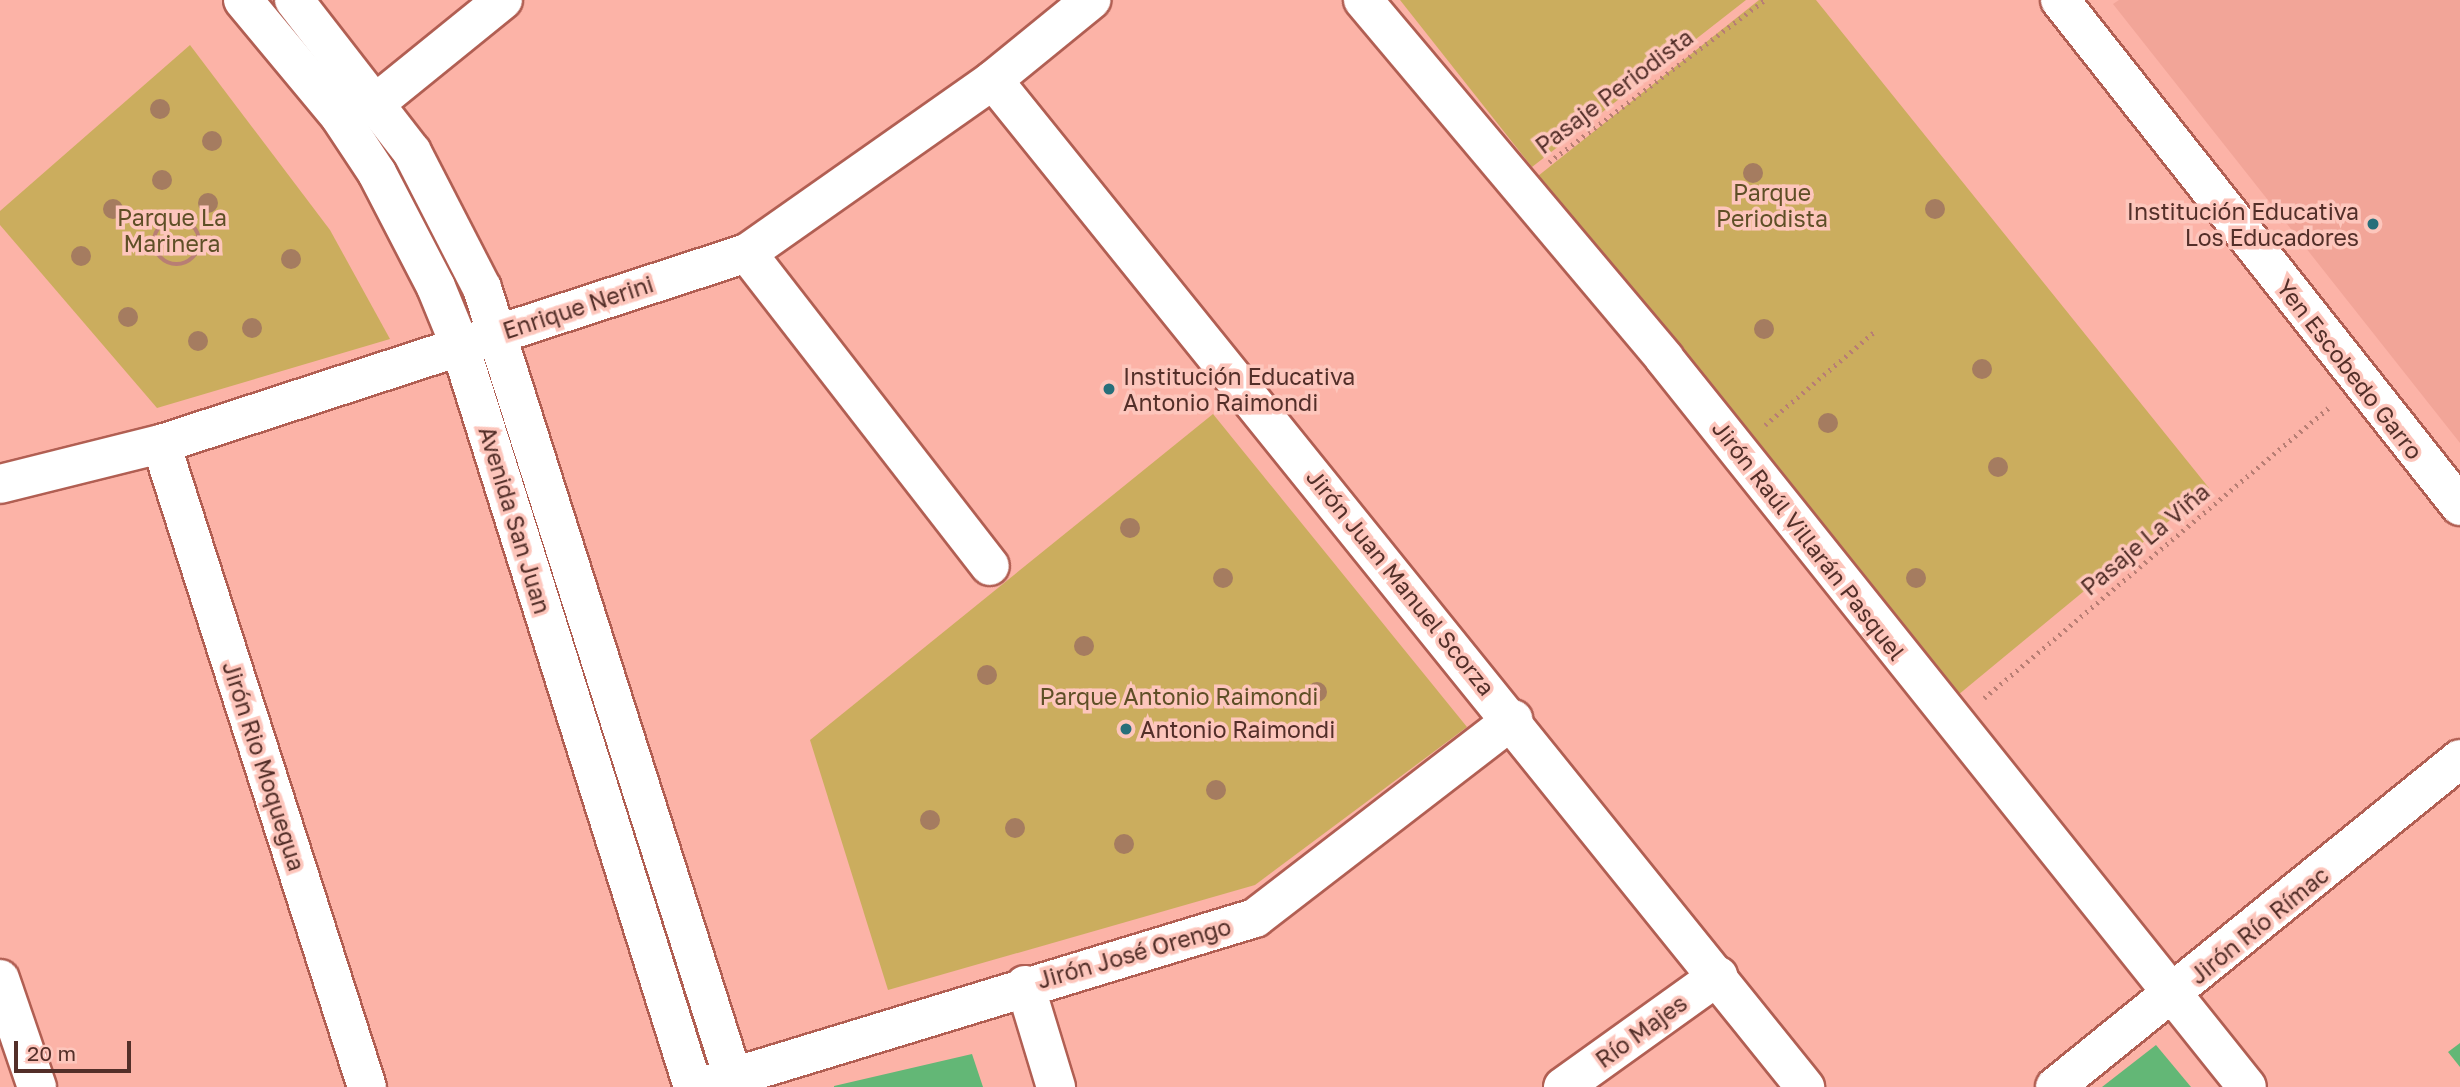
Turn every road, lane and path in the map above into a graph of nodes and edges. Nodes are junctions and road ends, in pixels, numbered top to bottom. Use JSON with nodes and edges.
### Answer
{"nodes":[{"id":1,"x":243,"y":0,"type":"edge"},
{"id":2,"x":295,"y":0,"type":"edge"},
{"id":3,"x":503,"y":0,"type":"edge"},
{"id":4,"x":1091,"y":0,"type":"edge"},
{"id":5,"x":1363,"y":0,"type":"edge"},
{"id":6,"x":1765,"y":0,"type":"edge"},
{"id":7,"x":2068,"y":3,"type":"edge"},
{"id":8,"x":993,"y":80,"type":"junction"},
{"id":9,"x":377,"y":102,"type":"junction"},
{"id":10,"x":1518,"y":186,"type":"junction"},
{"id":11,"x":181,"y":220,"type":"joint"},
{"id":12,"x":747,"y":253,"type":"junction"},
{"id":13,"x":498,"y":332,"type":"junction"},
{"id":14,"x":1874,"y":332,"type":"dead end"},
{"id":15,"x":459,"y":343,"type":"junction"},
{"id":16,"x":2360,"y":382,"type":"junction"},
{"id":17,"x":161,"y":444,"type":"junction"},
{"id":18,"x":1737,"y":449,"type":"junction"},
{"id":19,"x":0,"y":484,"type":"edge"},
{"id":20,"x":2460,"y":506,"type":"edge"},
{"id":21,"x":990,"y":566,"type":"dead end"},
{"id":22,"x":1513,"y":719,"type":"junction"},
{"id":23,"x":1954,"y":723,"type":"junction"},
{"id":24,"x":2460,"y":759,"type":"edge"},
{"id":25,"x":1718,"y":976,"type":"junction"},
{"id":26,"x":0,"y":979,"type":"edge"},
{"id":27,"x":1025,"y":985,"type":"junction"},
{"id":28,"x":2171,"y":996,"type":"junction"},
{"id":29,"x":724,"y":1083,"type":"edge"},
{"id":30,"x":37,"y":1087,"type":"edge"},
{"id":31,"x":367,"y":1087,"type":"edge"},
{"id":32,"x":692,"y":1087,"type":"edge"},
{"id":33,"x":1056,"y":1087,"type":"edge"},
{"id":34,"x":1563,"y":1087,"type":"edge"},
{"id":35,"x":1805,"y":1087,"type":"edge"},
{"id":36,"x":2055,"y":1087,"type":"edge"},
{"id":37,"x":2248,"y":1087,"type":"edge"}],
"edges":[{"from":1,"to":15,"type":"street","name":"Avenida San Juan"},
{"from":2,"to":9,"type":"street","name":"Avenida San Juan"},
{"from":3,"to":9,"type":"street"},
{"from":4,"to":8,"type":"street","name":"Enrique Nerini"},
{"from":5,"to":10,"type":"street","name":"Jirón Raúl Villarán Pasquel"},
{"from":6,"to":10,"type":"path","name":"Pasaje Periodista"},
{"from":7,"to":16,"type":"street","name":"Yen Escobedo Garro"},
{"from":8,"to":12,"type":"street","name":"Enrique Nerini"},
{"from":8,"to":22,"type":"street","name":"Jirón Juan Manuel Scorza"},
{"from":9,"to":13,"type":"street","name":"Avenida San Juan"},
{"from":10,"to":18,"type":"street","name":"Jirón Raúl Villarán Pasquel"},
{"from":11,"to":11,"type":"path"},
{"from":12,"to":13,"type":"street","name":"Enrique Nerini"},
{"from":12,"to":21,"type":"street"},
{"from":13,"to":15,"type":"street","name":"Enrique Nerini"},
{"from":13,"to":29,"type":"street","name":"Avenida San Juan"},
{"from":14,"to":18,"type":"path"},
{"from":15,"to":17,"type":"street","name":"Enrique Nerini"},
{"from":15,"to":32,"type":"street","name":"Avenida San Juan"},
{"from":16,"to":20,"type":"street","name":"Yen Escobedo Garro"},
{"from":16,"to":23,"type":"path","name":"Pasaje La Viña"},
{"from":17,"to":19,"type":"street","name":"Enrique Nerini"},
{"from":17,"to":31,"type":"street","name":"Jirón Rio Moquegua"},
{"from":18,"to":23,"type":"street","name":"Jirón Raúl Villarán Pasquel"},
{"from":22,"to":25,"type":"street","name":"Jirón Juan Manuel Scorza"},
{"from":22,"to":27,"type":"street","name":"Jirón José Orengo"},
{"from":23,"to":28,"type":"street","name":"Jirón Raúl Villarán Pasquel"},
{"from":24,"to":28,"type":"street","name":"Jirón Río Rímac"},
{"from":25,"to":34,"type":"street","name":"Río Majes"},
{"from":25,"to":35,"type":"street","name":"Jirón Juan Manuel Scorza"},
{"from":26,"to":30,"type":"street"},
{"from":27,"to":29,"type":"street","name":"Jirón José Orengo"},
{"from":27,"to":33,"type":"street"},
{"from":28,"to":36,"type":"street","name":"Jirón Río Rímac"},
{"from":28,"to":37,"type":"street","name":"Jirón Raúl Villarán Pasquel"}]}
